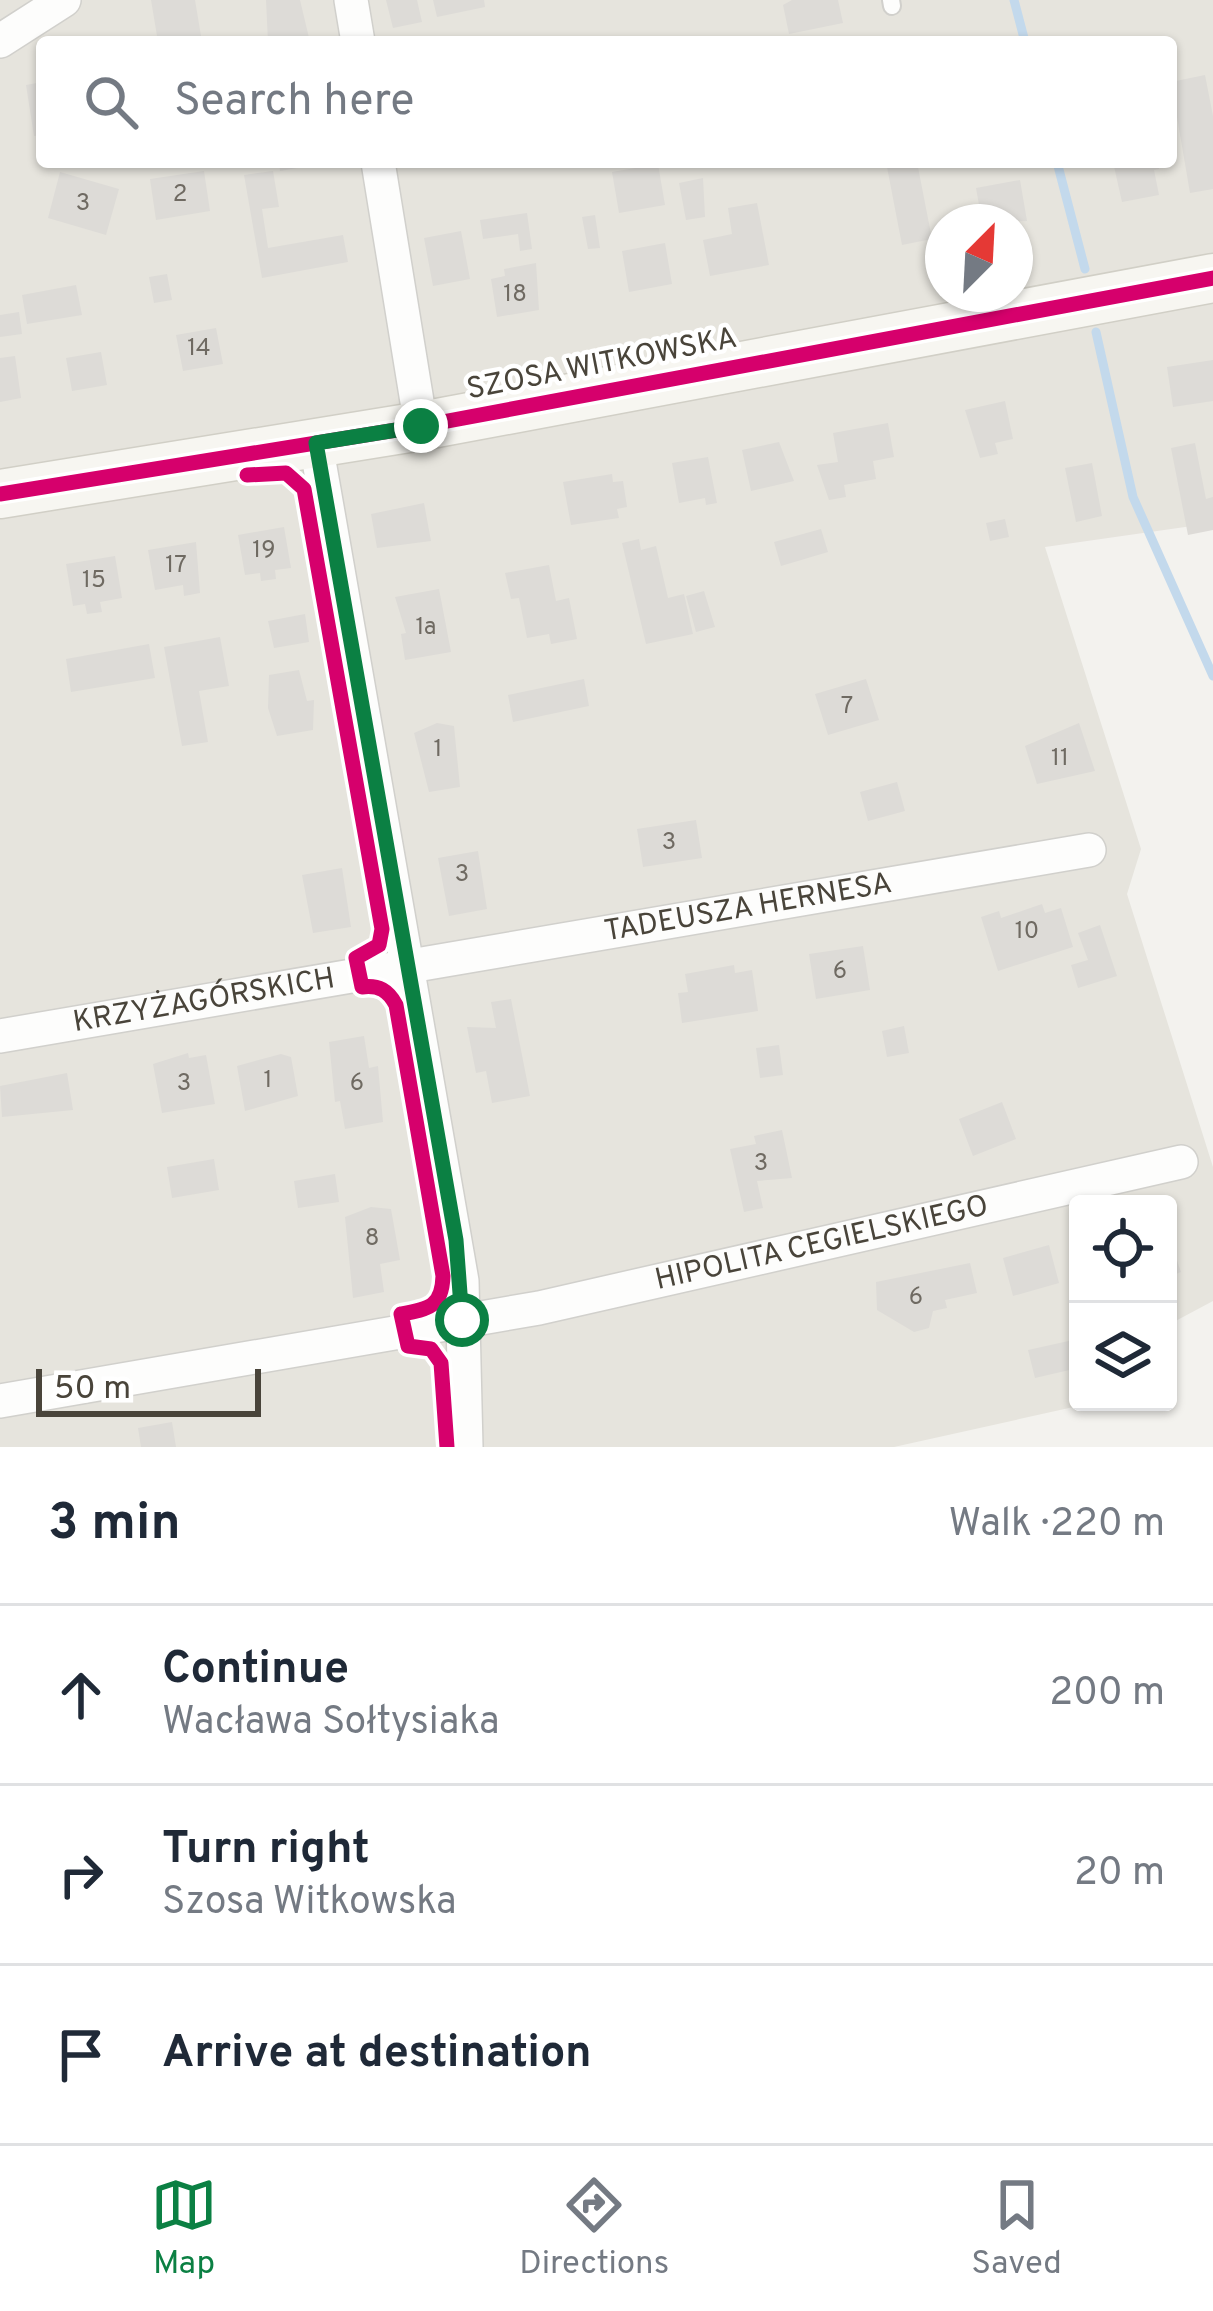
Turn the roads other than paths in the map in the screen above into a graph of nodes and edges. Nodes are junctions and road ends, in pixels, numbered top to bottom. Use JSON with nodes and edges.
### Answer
{"nodes":[{"id":1,"x":64,"y":0,"type":"edge"},
{"id":2,"x":351,"y":0,"type":"edge"},
{"id":3,"x":357,"y":36,"type":"edge"},
{"id":4,"x":0,"y":41,"type":"edge"},
{"id":5,"x":379,"y":168,"type":"edge"},
{"id":6,"x":1213,"y":278,"type":"edge"},
{"id":7,"x":421,"y":426,"type":"junction"},
{"id":8,"x":316,"y":443,"type":"junction"},
{"id":9,"x":0,"y":494,"type":"edge"},
{"id":10,"x":1089,"y":850,"type":"dead end"},
{"id":11,"x":406,"y":963,"type":"junction"},
{"id":12,"x":0,"y":1036,"type":"edge"},
{"id":13,"x":1181,"y":1162,"type":"dead end"},
{"id":14,"x":462,"y":1320,"type":"junction"},
{"id":15,"x":0,"y":1401,"type":"edge"},
{"id":16,"x":466,"y":1447,"type":"edge"}],
"edges":[{"from":1,"to":4,"type":"street"},
{"from":2,"to":3,"type":"street"},
{"from":5,"to":7,"type":"street"},
{"from":6,"to":7,"type":"street","name":"SZOSA WITKOWSKA"},
{"from":7,"to":8,"type":"street","name":"SZOSA WITKOWSKA"},
{"from":8,"to":9,"type":"street","name":"SZOSA WITKOWSKA"},
{"from":8,"to":11,"type":"street"},
{"from":10,"to":11,"type":"street","name":"TADEUSZA HERNESA"},
{"from":11,"to":12,"type":"street","name":"KRZYŻAGÓRSKICH"},
{"from":11,"to":14,"type":"street"},
{"from":13,"to":14,"type":"street","name":"HIPOLITA CEGIELSKIEGO"},
{"from":14,"to":15,"type":"street","name":"HIPOLITA CEGIELSKIEGO"},
{"from":14,"to":16,"type":"street"}]}
